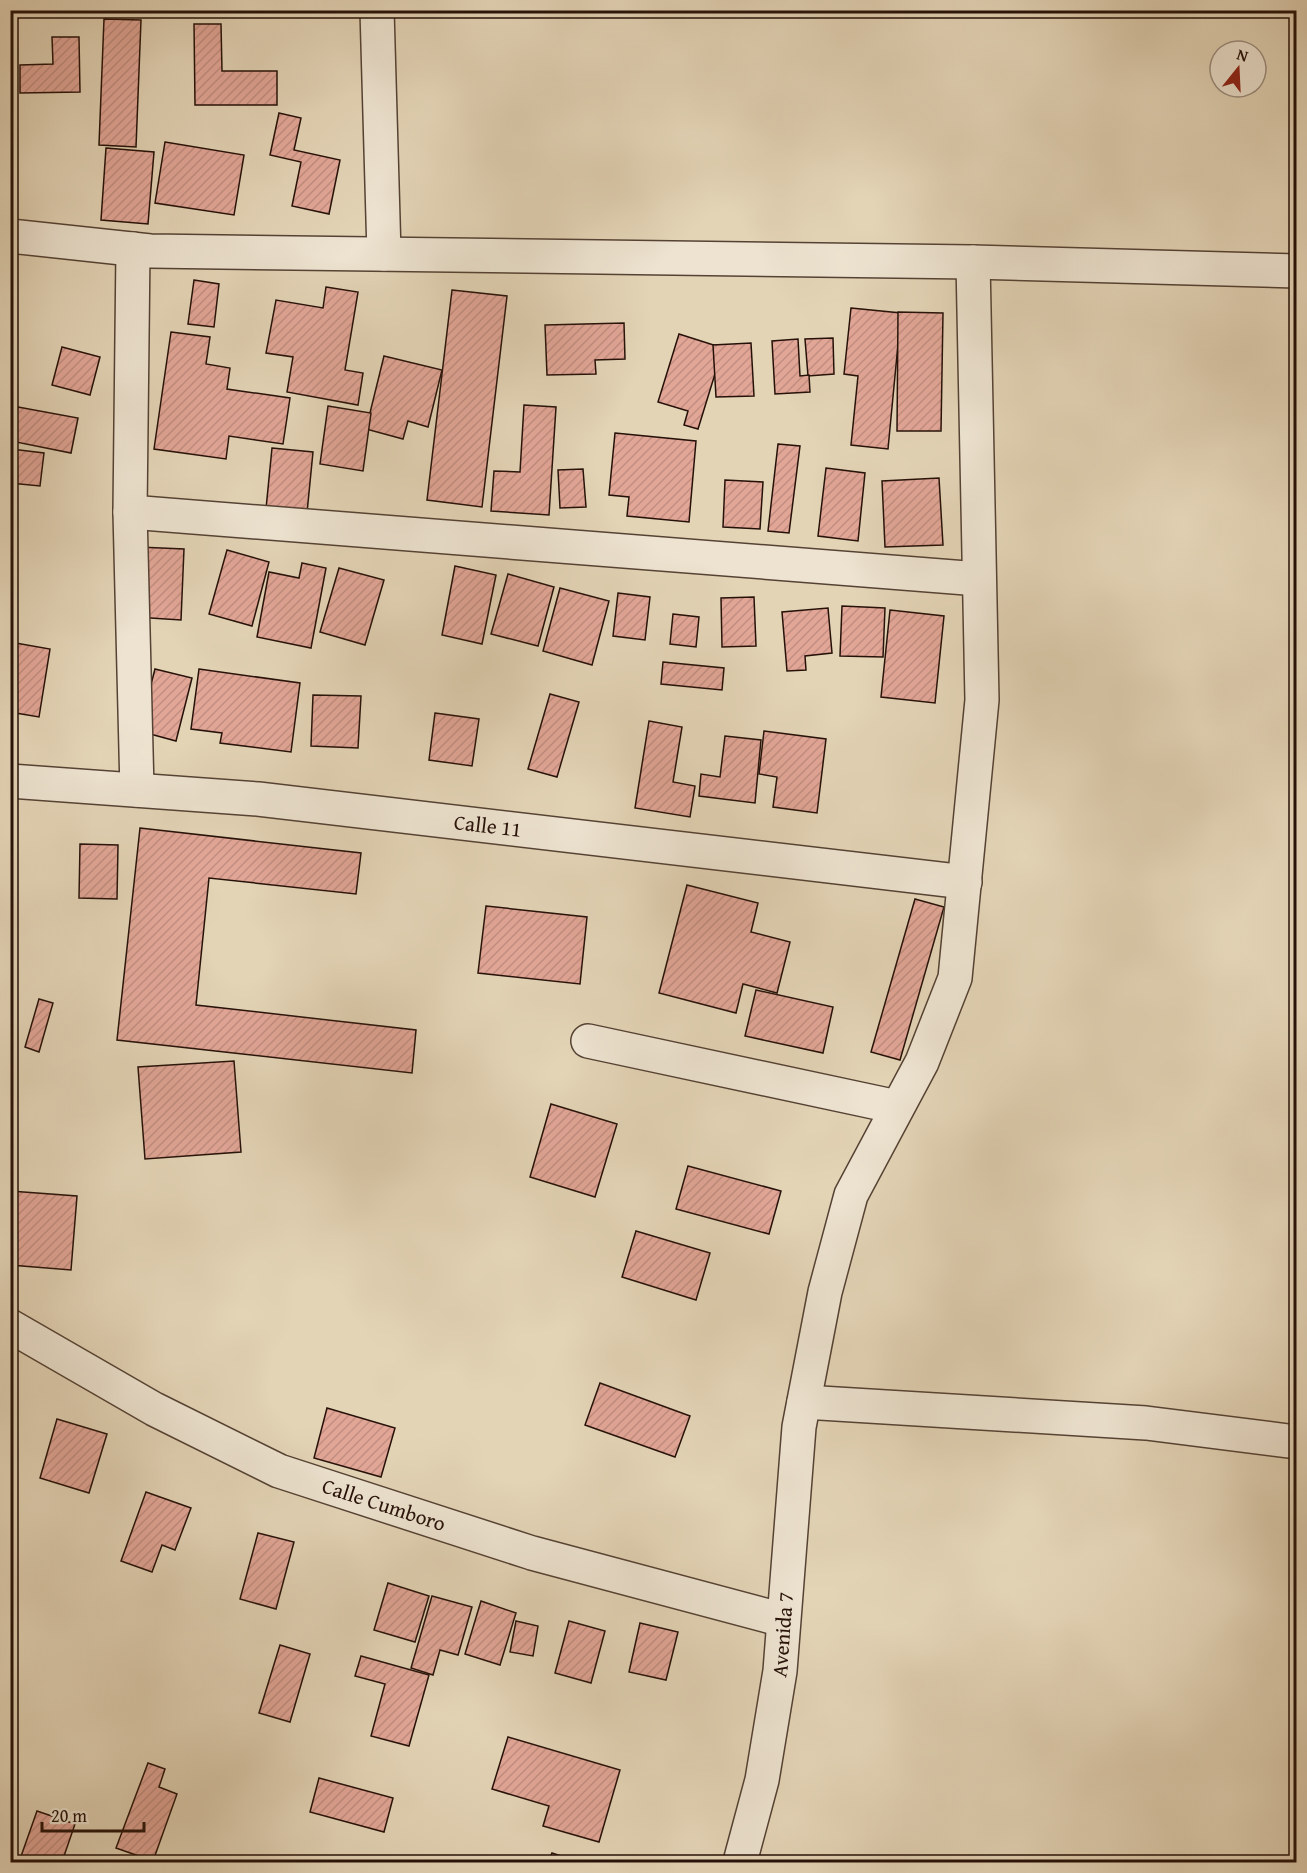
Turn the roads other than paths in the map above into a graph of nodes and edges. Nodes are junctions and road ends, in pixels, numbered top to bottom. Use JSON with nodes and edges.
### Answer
{"nodes":[{"id":1,"x":377,"y":10,"type":"edge"},
{"id":2,"x":10,"y":236,"type":"edge"},
{"id":3,"x":133,"y":249,"type":"junction"},
{"id":4,"x":384,"y":254,"type":"junction"},
{"id":5,"x":973,"y":262,"type":"junction"},
{"id":6,"x":1296,"y":271,"type":"edge"},
{"id":7,"x":130,"y":512,"type":"junction"},
{"id":8,"x":979,"y":579,"type":"junction"},
{"id":9,"x":10,"y":781,"type":"edge"},
{"id":10,"x":137,"y":790,"type":"junction"},
{"id":11,"x":965,"y":882,"type":"junction"},
{"id":12,"x":588,"y":1041,"type":"dead end"},
{"id":13,"x":897,"y":1107,"type":"junction"},
{"id":14,"x":10,"y":1326,"type":"edge"},
{"id":15,"x":804,"y":1402,"type":"junction"},
{"id":16,"x":1296,"y":1442,"type":"edge"},
{"id":17,"x":783,"y":1620,"type":"junction"},
{"id":18,"x":740,"y":1863,"type":"edge"}],
"edges":[{"from":1,"to":4,"type":"street"},
{"from":2,"to":3,"type":"street"},
{"from":3,"to":4,"type":"street"},
{"from":3,"to":7,"type":"street"},
{"from":4,"to":5,"type":"street"},
{"from":5,"to":6,"type":"street"},
{"from":5,"to":8,"type":"street","name":"Avenida 7"},
{"from":7,"to":8,"type":"street"},
{"from":7,"to":10,"type":"street"},
{"from":8,"to":11,"type":"street","name":"Avenida 7"},
{"from":9,"to":10,"type":"street","name":"Calle 11"},
{"from":10,"to":11,"type":"street","name":"Calle 11"},
{"from":11,"to":13,"type":"street","name":"Avenida 7"},
{"from":12,"to":13,"type":"street"},
{"from":13,"to":15,"type":"street","name":"Avenida 7"},
{"from":14,"to":17,"type":"street","name":"Calle Cumboro"},
{"from":15,"to":16,"type":"street"},
{"from":15,"to":17,"type":"street","name":"Avenida 7"},
{"from":17,"to":18,"type":"street","name":"Avenida 7"}]}
